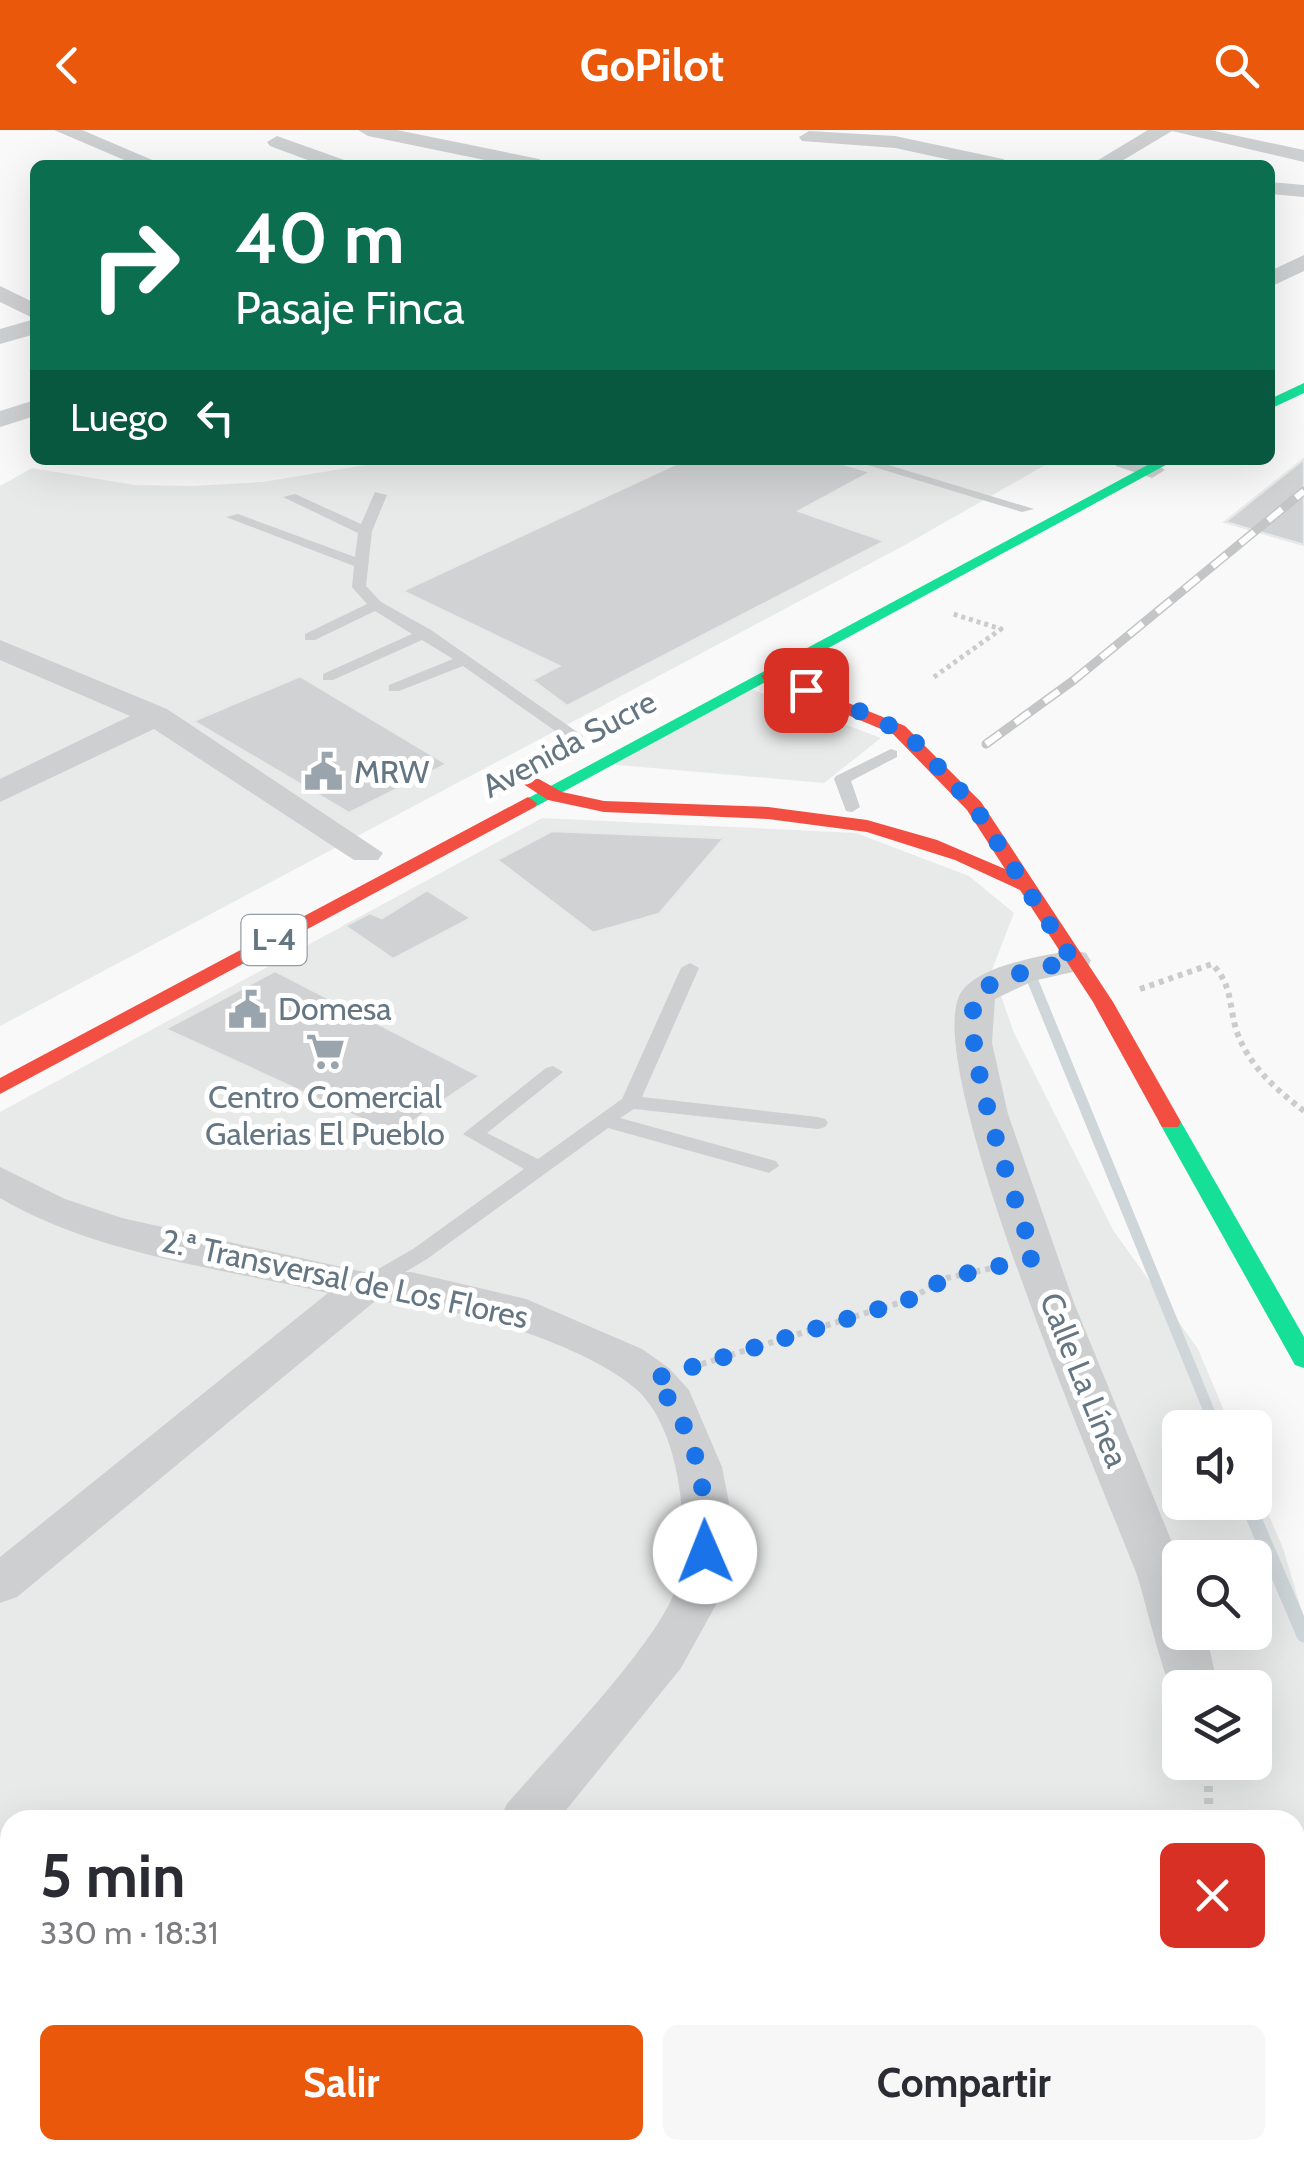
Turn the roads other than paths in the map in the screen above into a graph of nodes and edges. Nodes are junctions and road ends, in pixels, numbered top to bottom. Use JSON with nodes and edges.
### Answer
{"nodes":[{"id":1,"x":64,"y":130,"type":"edge"},
{"id":2,"x":137,"y":130,"type":"edge"},
{"id":3,"x":368,"y":130,"type":"edge"},
{"id":4,"x":1164,"y":130,"type":"edge"},
{"id":5,"x":1182,"y":130,"type":"edge"},
{"id":6,"x":814,"y":133,"type":"edge"},
{"id":7,"x":97,"y":142,"type":"junction"},
{"id":8,"x":277,"y":142,"type":"dead end"},
{"id":9,"x":484,"y":152,"type":"junction"},
{"id":10,"x":1304,"y":156,"type":"edge"},
{"id":11,"x":142,"y":160,"type":"edge"},
{"id":12,"x":326,"y":160,"type":"edge"},
{"id":13,"x":459,"y":160,"type":"edge"},
{"id":14,"x":518,"y":160,"type":"edge"},
{"id":15,"x":981,"y":160,"type":"edge"},
{"id":16,"x":1109,"y":160,"type":"edge"},
{"id":17,"x":1275,"y":188,"type":"edge"},
{"id":18,"x":1304,"y":191,"type":"edge"},
{"id":19,"x":1304,"y":262,"type":"edge"},
{"id":20,"x":1275,"y":277,"type":"edge"},
{"id":21,"x":0,"y":293,"type":"edge"},
{"id":22,"x":30,"y":309,"type":"edge"},
{"id":23,"x":30,"y":328,"type":"edge"},
{"id":24,"x":0,"y":337,"type":"edge"},
{"id":25,"x":1304,"y":387,"type":"edge"},
{"id":26,"x":1275,"y":402,"type":"edge"},
{"id":27,"x":30,"y":410,"type":"edge"},
{"id":28,"x":0,"y":419,"type":"edge"},
{"id":29,"x":875,"y":465,"type":"edge"},
{"id":30,"x":1160,"y":465,"type":"edge"},
{"id":31,"x":1061,"y":490,"type":"dead end"},
{"id":32,"x":380,"y":495,"type":"dead end"},
{"id":33,"x":290,"y":497,"type":"dead end"},
{"id":34,"x":1027,"y":509,"type":"junction"},
{"id":35,"x":234,"y":518,"type":"dead end"},
{"id":36,"x":993,"y":526,"type":"dead end"},
{"id":37,"x":365,"y":530,"type":"junction"},
{"id":38,"x":362,"y":564,"type":"junction"},
{"id":39,"x":376,"y":605,"type":"junction"},
{"id":40,"x":426,"y":634,"type":"junction"},
{"id":41,"x":310,"y":637,"type":"dead end"},
{"id":42,"x":466,"y":660,"type":"junction"},
{"id":43,"x":10,"y":661,"type":"edge"},
{"id":44,"x":770,"y":676,"type":"junction"},
{"id":45,"x":328,"y":677,"type":"dead end"},
{"id":46,"x":394,"y":688,"type":"dead end"},
{"id":47,"x":156,"y":716,"type":"junction"},
{"id":48,"x":605,"y":725,"type":"dead end"},
{"id":49,"x":577,"y":739,"type":"junction"},
{"id":50,"x":891,"y":754,"type":"dead end"},
{"id":51,"x":532,"y":764,"type":"junction"},
{"id":52,"x":491,"y":786,"type":"dead end"},
{"id":53,"x":0,"y":792,"type":"edge"},
{"id":54,"x":548,"y":792,"type":"junction"},
{"id":55,"x":886,"y":807,"type":"dead end"},
{"id":56,"x":939,"y":807,"type":"dead end"},
{"id":57,"x":852,"y":808,"type":"junction"},
{"id":58,"x":770,"y":813,"type":"junction"},
{"id":59,"x":979,"y":815,"type":"junction"},
{"id":60,"x":912,"y":834,"type":"junction"},
{"id":61,"x":365,"y":853,"type":"dead end"},
{"id":62,"x":1024,"y":886,"type":"junction"},
{"id":63,"x":1073,"y":961,"type":"junction"},
{"id":64,"x":690,"y":968,"type":"dead end"},
{"id":65,"x":554,"y":1072,"type":"dead end"},
{"id":66,"x":0,"y":1087,"type":"edge"},
{"id":67,"x":630,"y":1102,"type":"junction"},
{"id":68,"x":607,"y":1121,"type":"junction"},
{"id":69,"x":818,"y":1123,"type":"dead end"},
{"id":70,"x":769,"y":1166,"type":"dead end"},
{"id":71,"x":536,"y":1167,"type":"junction"},
{"id":72,"x":0,"y":1180,"type":"edge"},
{"id":73,"x":364,"y":1286,"type":"junction"},
{"id":74,"x":1304,"y":1359,"type":"edge"},
{"id":75,"x":0,"y":1584,"type":"edge"},
{"id":76,"x":1162,"y":1585,"type":"edge"},
{"id":77,"x":534,"y":1810,"type":"edge"}],
"edges":[{"from":1,"to":7,"type":"street"},
{"from":2,"to":7,"type":"street"},
{"from":3,"to":9,"type":"street"},
{"from":4,"to":16,"type":"street"},
{"from":5,"to":10,"type":"street"},
{"from":6,"to":15,"type":"street"},
{"from":7,"to":11,"type":"street"},
{"from":8,"to":12,"type":"street"},
{"from":9,"to":13,"type":"street"},
{"from":9,"to":14,"type":"street"},
{"from":17,"to":18,"type":"street"},
{"from":19,"to":20,"type":"street"},
{"from":21,"to":22,"type":"street"},
{"from":23,"to":24,"type":"street"},
{"from":25,"to":26,"type":"main road"},
{"from":27,"to":28,"type":"street"},
{"from":29,"to":34,"type":"lane"},
{"from":30,"to":44,"type":"main road","name":"Avenida Sucre","number":"L-4"},
{"from":31,"to":34,"type":"main road"},
{"from":32,"to":37,"type":"lane"},
{"from":33,"to":37,"type":"lane"},
{"from":34,"to":36,"type":"main road"},
{"from":35,"to":38,"type":"lane"},
{"from":37,"to":38,"type":"lane"},
{"from":38,"to":39,"type":"lane"},
{"from":39,"to":40,"type":"lane"},
{"from":39,"to":41,"type":"lane"},
{"from":40,"to":42,"type":"lane"},
{"from":40,"to":45,"type":"lane"},
{"from":42,"to":46,"type":"lane"},
{"from":42,"to":49,"type":"lane"},
{"from":43,"to":47,"type":"street"},
{"from":44,"to":54,"type":"main road","name":"Avenida Sucre","number":"L-4"},
{"from":44,"to":59,"type":"main road"},
{"from":47,"to":53,"type":"street"},
{"from":47,"to":61,"type":"street"},
{"from":48,"to":49,"type":"main road","name":"Avenida Sucre"},
{"from":49,"to":51,"type":"main road","name":"Avenida Sucre"},
{"from":50,"to":57,"type":"lane"},
{"from":51,"to":52,"type":"main road","name":"Avenida Sucre"},
{"from":51,"to":54,"type":"main road"},
{"from":54,"to":58,"type":"main road"},
{"from":54,"to":66,"type":"main road","name":"Avenida Sucre","number":"L-4"},
{"from":55,"to":57,"type":"main road"},
{"from":56,"to":59,"type":"main road"},
{"from":57,"to":58,"type":"main road"},
{"from":58,"to":60,"type":"main road"},
{"from":59,"to":60,"type":"main road"},
{"from":59,"to":62,"type":"main road"},
{"from":60,"to":62,"type":"main road"},
{"from":62,"to":63,"type":"main road"},
{"from":63,"to":74,"type":"main road"},
{"from":63,"to":76,"type":"street","name":"Calle La Línea"},
{"from":64,"to":67,"type":"lane"},
{"from":65,"to":71,"type":"lane"},
{"from":67,"to":68,"type":"lane"},
{"from":67,"to":69,"type":"lane"},
{"from":68,"to":70,"type":"lane"},
{"from":68,"to":71,"type":"lane"},
{"from":71,"to":73,"type":"lane"},
{"from":72,"to":73,"type":"street","name":"2.ª Transversal de Los Flores"},
{"from":73,"to":75,"type":"street"},
{"from":73,"to":77,"type":"street","name":"2.ª Transversal de Los Flores"}]}
